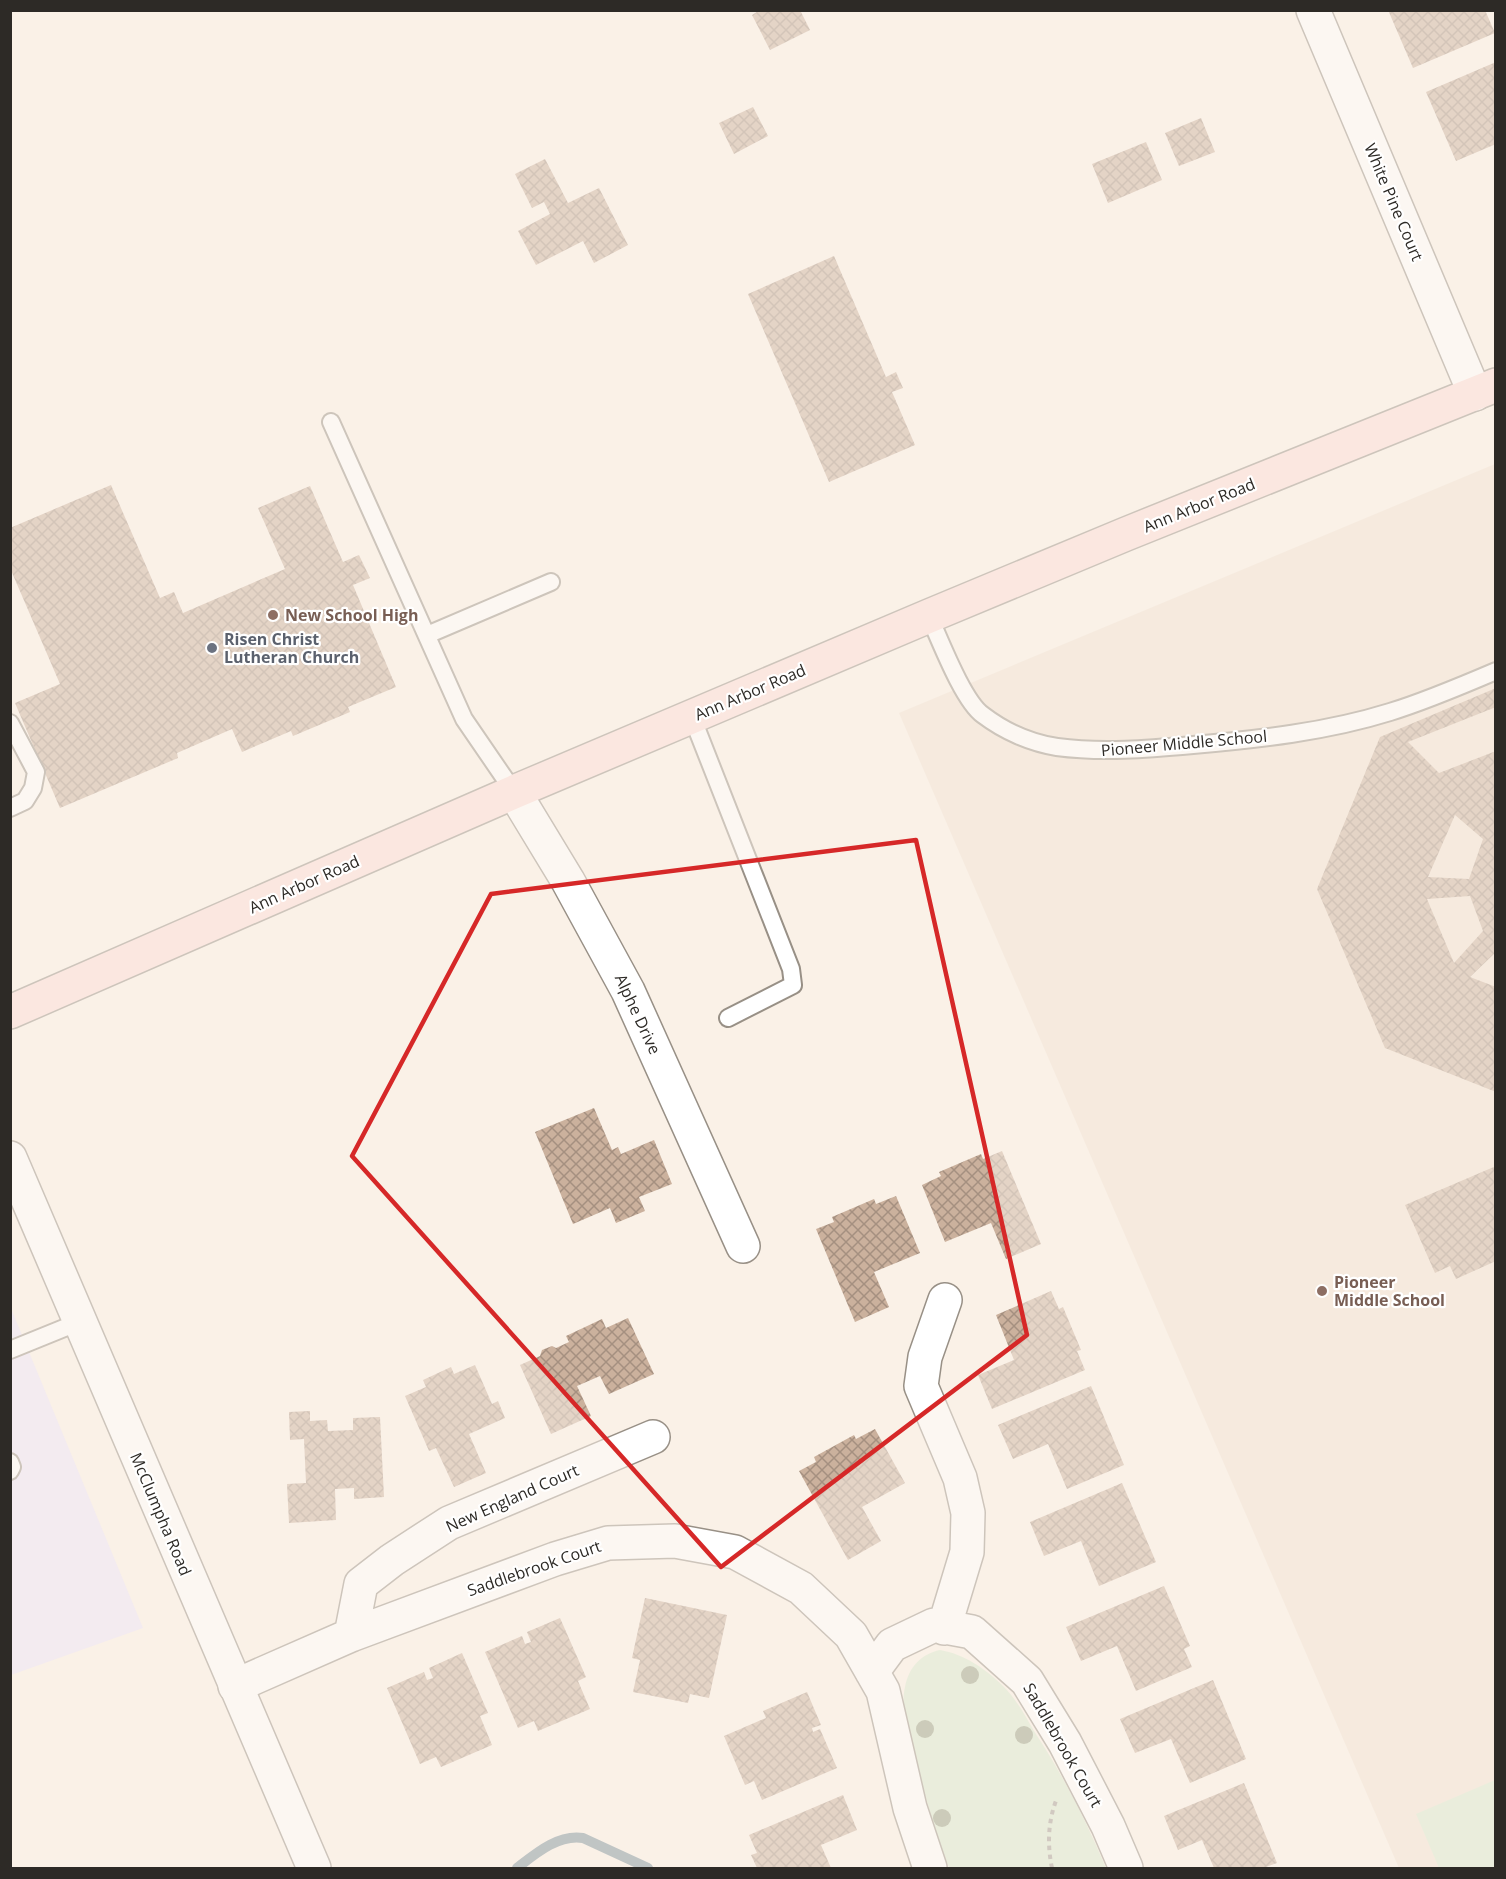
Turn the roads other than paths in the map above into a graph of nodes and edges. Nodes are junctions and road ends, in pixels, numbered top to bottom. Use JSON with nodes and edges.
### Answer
{"nodes":[{"id":1,"x":1313,"y":10,"type":"edge"},
{"id":2,"x":1485,"y":390,"type":"edge"},
{"id":3,"x":331,"y":422,"type":"dead end"},
{"id":4,"x":551,"y":582,"type":"dead end"},
{"id":5,"x":928,"y":616,"type":"junction"},
{"id":6,"x":427,"y":635,"type":"junction"},
{"id":7,"x":1496,"y":671,"type":"edge"},
{"id":8,"x":692,"y":717,"type":"junction"},
{"id":9,"x":10,"y":723,"type":"edge"},
{"id":10,"x":514,"y":792,"type":"junction"},
{"id":11,"x":10,"y":807,"type":"edge"},
{"id":12,"x":10,"y":1012,"type":"edge"},
{"id":13,"x":728,"y":1018,"type":"dead end"},
{"id":14,"x":11,"y":1161,"type":"edge"},
{"id":15,"x":743,"y":1246,"type":"dead end"},
{"id":16,"x":945,"y":1300,"type":"dead end"},
{"id":17,"x":79,"y":1322,"type":"junction"},
{"id":18,"x":10,"y":1350,"type":"edge"},
{"id":19,"x":653,"y":1437,"type":"dead end"},
{"id":20,"x":10,"y":1462,"type":"edge"},
{"id":21,"x":10,"y":1471,"type":"edge"},
{"id":22,"x":944,"y":1628,"type":"junction"},
{"id":23,"x":351,"y":1635,"type":"junction"},
{"id":24,"x":872,"y":1672,"type":"junction"},
{"id":25,"x":235,"y":1686,"type":"junction"},
{"id":26,"x":314,"y":1869,"type":"edge"},
{"id":27,"x":930,"y":1869,"type":"edge"},
{"id":28,"x":1126,"y":1869,"type":"edge"}],
"edges":[{"from":1,"to":2,"type":"street","name":"White Pine Court"},
{"from":2,"to":5,"type":"main road","name":"Ann Arbor Road"},
{"from":3,"to":6,"type":"lane"},
{"from":4,"to":6,"type":"lane"},
{"from":5,"to":7,"type":"lane","name":"Pioneer Middle School"},
{"from":5,"to":8,"type":"main road","name":"Ann Arbor Road"},
{"from":6,"to":10,"type":"lane"},
{"from":8,"to":10,"type":"main road","name":"Ann Arbor Road"},
{"from":8,"to":13,"type":"lane"},
{"from":9,"to":11,"type":"lane"},
{"from":10,"to":12,"type":"main road","name":"Ann Arbor Road"},
{"from":10,"to":15,"type":"street","name":"Alphe Drive"},
{"from":14,"to":17,"type":"street","name":"McClumpha Road"},
{"from":16,"to":22,"type":"street"},
{"from":17,"to":18,"type":"lane"},
{"from":17,"to":25,"type":"street","name":"McClumpha Road"},
{"from":19,"to":23,"type":"street","name":"New England Court"},
{"from":20,"to":21,"type":"lane"},
{"from":22,"to":24,"type":"street","name":"Saddlebrook Court"},
{"from":22,"to":28,"type":"street","name":"Saddlebrook Court"},
{"from":23,"to":24,"type":"street","name":"Saddlebrook Court"},
{"from":23,"to":25,"type":"street","name":"Saddlebrook Court"},
{"from":24,"to":27,"type":"street","name":"Saddlebrook Court"},
{"from":25,"to":26,"type":"street","name":"McClumpha Road"}]}
